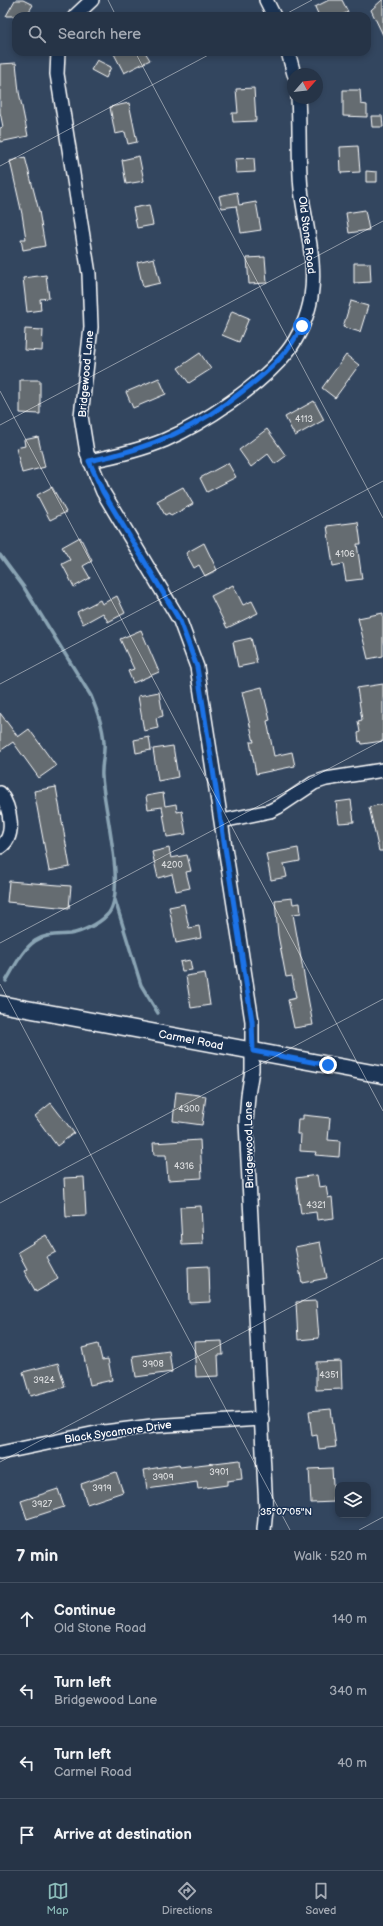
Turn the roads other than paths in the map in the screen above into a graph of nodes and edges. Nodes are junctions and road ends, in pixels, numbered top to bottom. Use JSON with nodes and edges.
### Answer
{"nodes":[{"id":1,"x":92,"y":0,"type":"edge"},
{"id":2,"x":266,"y":0,"type":"edge"},
{"id":3,"x":78,"y":12,"type":"edge"},
{"id":4,"x":272,"y":12,"type":"edge"},
{"id":5,"x":58,"y":56,"type":"edge"},
{"id":6,"x":289,"y":56,"type":"edge"},
{"id":7,"x":292,"y":68,"type":"edge"},
{"id":8,"x":298,"y":104,"type":"edge"},
{"id":9,"x":89,"y":461,"type":"junction"},
{"id":10,"x":383,"y":770,"type":"edge"},
{"id":11,"x":0,"y":793,"type":"edge"},
{"id":12,"x":222,"y":821,"type":"junction"},
{"id":13,"x":0,"y":847,"type":"edge"},
{"id":14,"x":0,"y":1004,"type":"edge"},
{"id":15,"x":253,"y":1051,"type":"junction"},
{"id":16,"x":383,"y":1075,"type":"edge"},
{"id":17,"x":262,"y":1419,"type":"junction"},
{"id":18,"x":0,"y":1453,"type":"edge"},
{"id":19,"x":264,"y":1530,"type":"edge"}],
"edges":[{"from":1,"to":3,"type":"street"},
{"from":2,"to":4,"type":"street"},
{"from":5,"to":9,"type":"street","name":"Bridgewood Lane"},
{"from":6,"to":7,"type":"street"},
{"from":8,"to":9,"type":"street","name":"Old Stone Road"},
{"from":9,"to":12,"type":"street","name":"Bridgewood Lane"},
{"from":10,"to":12,"type":"street"},
{"from":11,"to":13,"type":"street"},
{"from":12,"to":15,"type":"street","name":"Bridgewood Lane"},
{"from":14,"to":15,"type":"main road","name":"Carmel Road"},
{"from":15,"to":16,"type":"main road","name":"Carmel Road"},
{"from":15,"to":17,"type":"street","name":"Bridgewood Lane"},
{"from":17,"to":18,"type":"street","name":"Black Sycamore Drive"},
{"from":17,"to":19,"type":"street","name":"Bridgewood Lane"}]}
